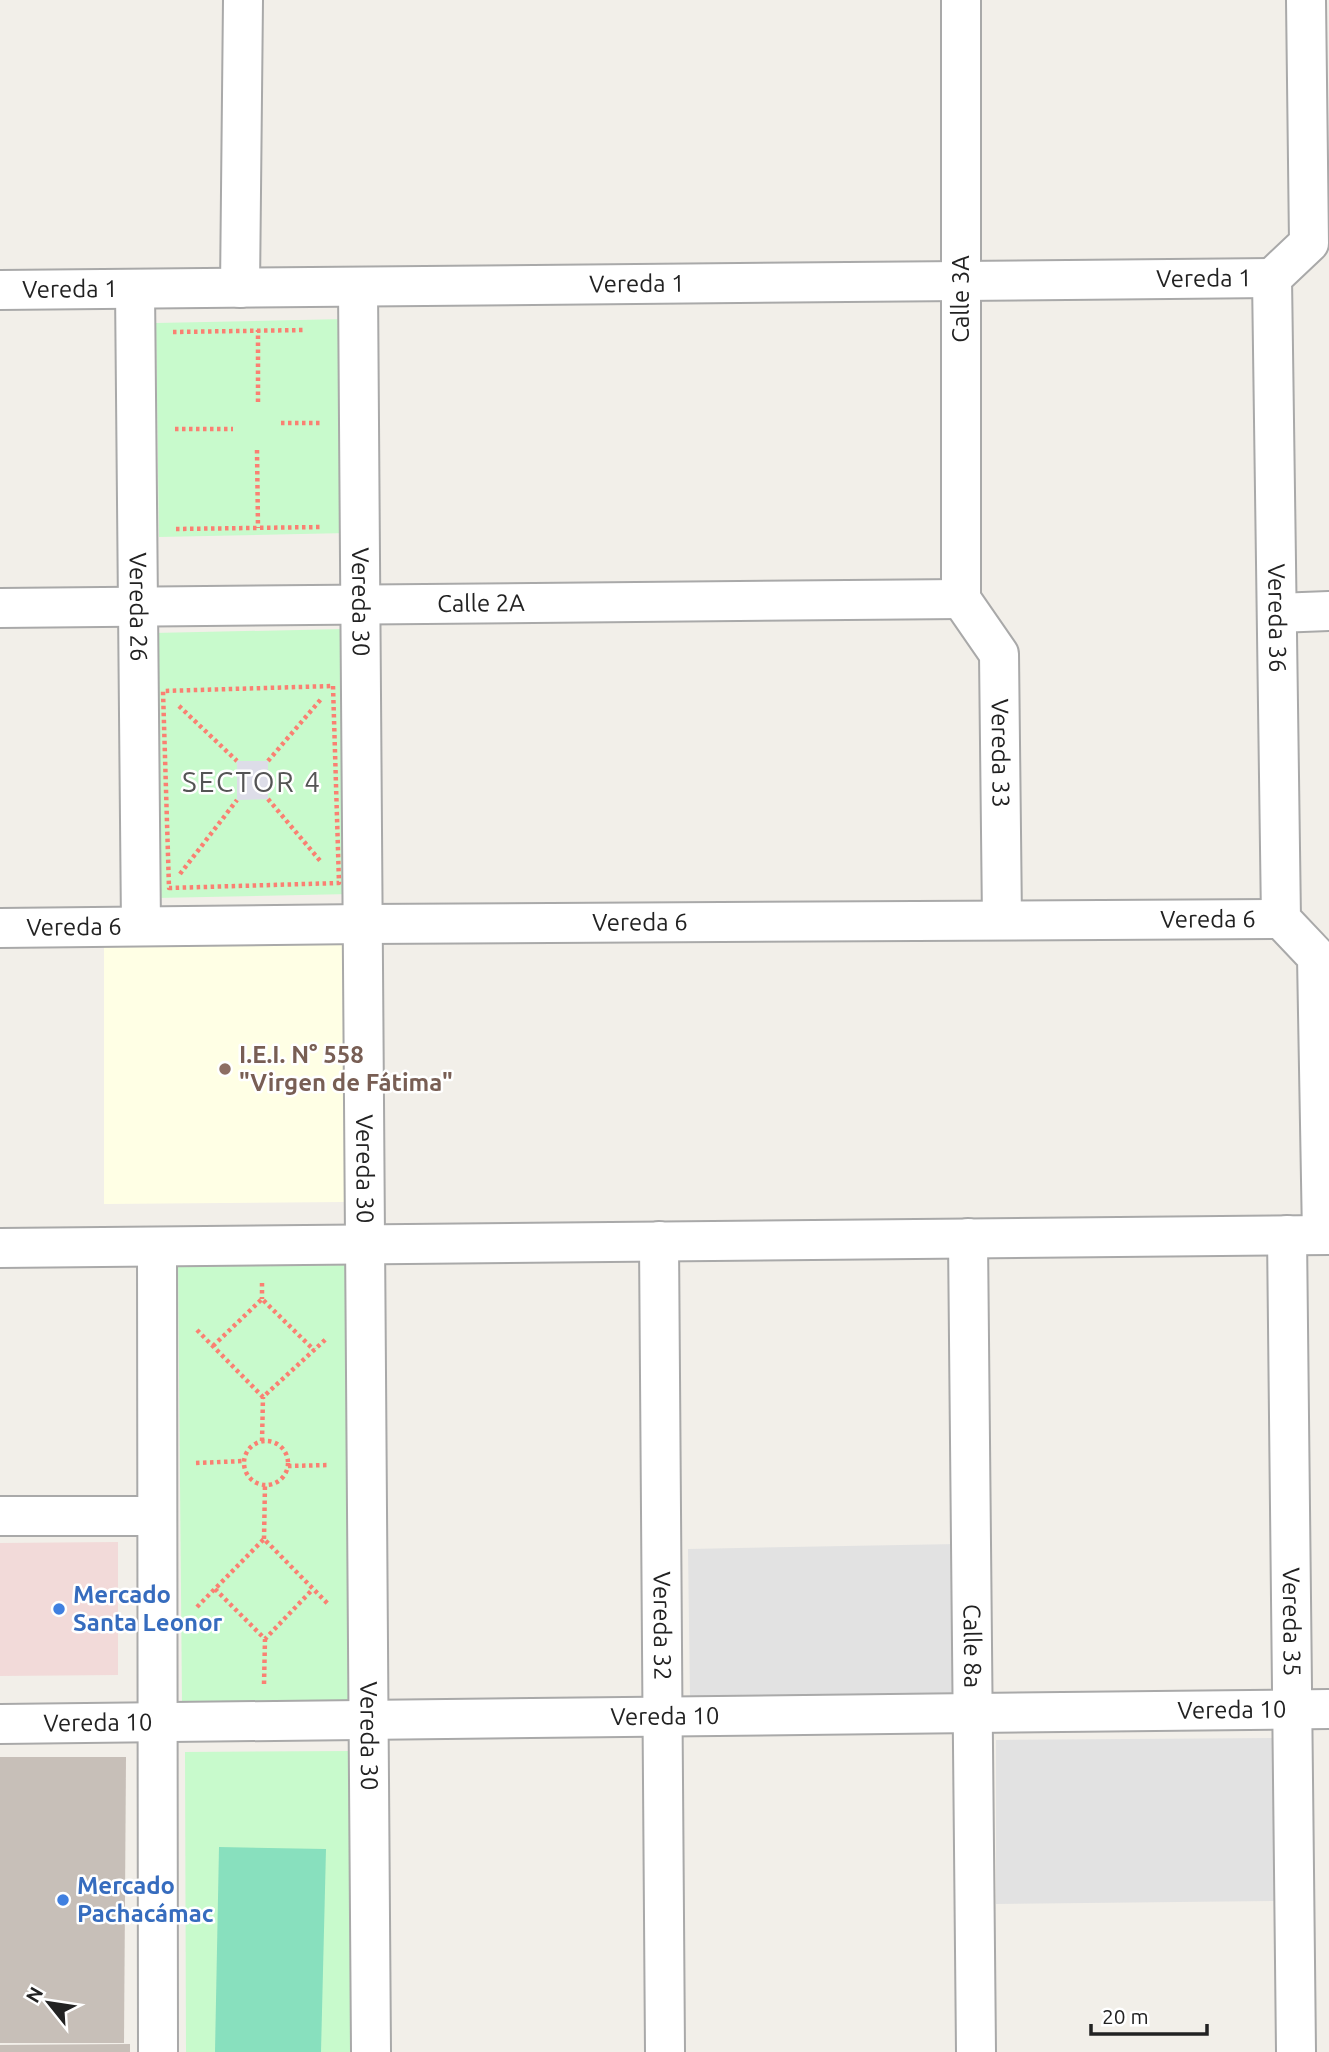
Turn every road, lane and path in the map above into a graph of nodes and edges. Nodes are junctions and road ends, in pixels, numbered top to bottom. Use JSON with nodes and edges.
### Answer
{"nodes":[{"id":1,"x":243,"y":0,"type":"edge"},
{"id":2,"x":961,"y":0,"type":"edge"},
{"id":3,"x":1306,"y":0,"type":"edge"},
{"id":4,"x":1272,"y":278,"type":"junction"},
{"id":5,"x":961,"y":281,"type":"junction"},
{"id":6,"x":358,"y":287,"type":"junction"},
{"id":7,"x":240,"y":288,"type":"junction"},
{"id":8,"x":135,"y":289,"type":"junction"},
{"id":9,"x":0,"y":290,"type":"edge"},
{"id":10,"x":258,"y":330,"type":"junction"},
{"id":11,"x":312,"y":330,"type":"dead end"},
{"id":12,"x":163,"y":332,"type":"dead end"},
{"id":13,"x":258,"y":402,"type":"dead end"},
{"id":14,"x":281,"y":423,"type":"dead end"},
{"id":15,"x":327,"y":423,"type":"dead end"},
{"id":16,"x":164,"y":429,"type":"dead end"},
{"id":17,"x":233,"y":429,"type":"dead end"},
{"id":18,"x":257,"y":450,"type":"dead end"},
{"id":19,"x":327,"y":527,"type":"dead end"},
{"id":20,"x":258,"y":528,"type":"junction"},
{"id":21,"x":166,"y":530,"type":"dead end"},
{"id":22,"x":961,"y":599,"type":"junction"},
{"id":23,"x":360,"y":605,"type":"junction"},
{"id":24,"x":138,"y":607,"type":"junction"},
{"id":25,"x":0,"y":608,"type":"edge"},
{"id":26,"x":1329,"y":611,"type":"edge"},
{"id":27,"x":1277,"y":613,"type":"junction"},
{"id":28,"x":333,"y":686,"type":"junction"},
{"id":29,"x":151,"y":691,"type":"junction"},
{"id":30,"x":237,"y":761,"type":"dead end"},
{"id":31,"x":268,"y":761,"type":"dead end"},
{"id":32,"x":237,"y":800,"type":"dead end"},
{"id":33,"x":268,"y":800,"type":"dead end"},
{"id":34,"x":339,"y":883,"type":"junction"},
{"id":35,"x":169,"y":888,"type":"junction"},
{"id":36,"x":1281,"y":919,"type":"junction"},
{"id":37,"x":1002,"y":920,"type":"junction"},
{"id":38,"x":363,"y":924,"type":"junction"},
{"id":39,"x":141,"y":926,"type":"junction"},
{"id":40,"x":0,"y":928,"type":"edge"},
{"id":41,"x":1312,"y":1235,"type":"edge"},
{"id":42,"x":968,"y":1238,"type":"junction"},
{"id":43,"x":659,"y":1241,"type":"junction"},
{"id":44,"x":366,"y":1245,"type":"junction"},
{"id":45,"x":156,"y":1247,"type":"junction"},
{"id":46,"x":0,"y":1248,"type":"edge"},
{"id":47,"x":189,"y":1322,"type":"dead end"},
{"id":48,"x":330,"y":1335,"type":"dead end"},
{"id":49,"x":213,"y":1346,"type":"junction"},
{"id":50,"x":314,"y":1350,"type":"junction"},
{"id":51,"x":263,"y":1397,"type":"junction"},
{"id":52,"x":262,"y":1441,"type":"junction"},
{"id":53,"x":244,"y":1461,"type":"junction"},
{"id":54,"x":189,"y":1463,"type":"dead end"},
{"id":55,"x":339,"y":1464,"type":"dead end"},
{"id":56,"x":288,"y":1465,"type":"junction"},
{"id":57,"x":265,"y":1484,"type":"junction"},
{"id":58,"x":0,"y":1516,"type":"edge"},
{"id":59,"x":157,"y":1516,"type":"junction"},
{"id":60,"x":264,"y":1539,"type":"junction"},
{"id":61,"x":215,"y":1589,"type":"junction"},
{"id":62,"x":313,"y":1589,"type":"junction"},
{"id":63,"x":330,"y":1606,"type":"dead end"},
{"id":64,"x":189,"y":1615,"type":"dead end"},
{"id":65,"x":265,"y":1639,"type":"junction"},
{"id":66,"x":264,"y":1688,"type":"dead end"},
{"id":67,"x":1311,"y":1709,"type":"edge"},
{"id":68,"x":973,"y":1713,"type":"junction"},
{"id":69,"x":662,"y":1717,"type":"junction"},
{"id":70,"x":369,"y":1720,"type":"junction"},
{"id":71,"x":157,"y":1723,"type":"junction"},
{"id":72,"x":0,"y":1724,"type":"edge"},
{"id":73,"x":158,"y":2052,"type":"edge"},
{"id":74,"x":371,"y":2052,"type":"edge"},
{"id":75,"x":665,"y":2052,"type":"edge"},
{"id":76,"x":976,"y":2052,"type":"edge"},
{"id":77,"x":1296,"y":2052,"type":"edge"}],
"edges":[{"from":1,"to":7,"type":"street"},
{"from":2,"to":5,"type":"street","name":"Calle 3A"},
{"from":3,"to":4,"type":"street"},
{"from":4,"to":5,"type":"street","name":"Vereda 1"},
{"from":4,"to":27,"type":"street","name":"Vereda 36"},
{"from":5,"to":6,"type":"street","name":"Vereda 1"},
{"from":5,"to":22,"type":"street","name":"Calle 3A"},
{"from":6,"to":7,"type":"street","name":"Vereda 1"},
{"from":6,"to":23,"type":"street","name":"Vereda 30"},
{"from":7,"to":8,"type":"street","name":"Vereda 1"},
{"from":8,"to":9,"type":"street","name":"Vereda 1"},
{"from":8,"to":24,"type":"street","name":"Vereda 26"},
{"from":10,"to":11,"type":"path"},
{"from":10,"to":12,"type":"path"},
{"from":10,"to":13,"type":"path"},
{"from":14,"to":15,"type":"path"},
{"from":16,"to":17,"type":"path"},
{"from":18,"to":20,"type":"path"},
{"from":19,"to":20,"type":"path"},
{"from":20,"to":21,"type":"path"},
{"from":22,"to":23,"type":"street","name":"Calle 2A"},
{"from":22,"to":37,"type":"street","name":"Vereda 33"},
{"from":23,"to":24,"type":"street","name":"Calle 2A"},
{"from":23,"to":38,"type":"street","name":"Vereda 30"},
{"from":24,"to":25,"type":"street","name":"Calle 2A"},
{"from":24,"to":29,"type":"street","name":"Vereda 26"},
{"from":26,"to":27,"type":"street"},
{"from":27,"to":36,"type":"street","name":"Vereda 36"},
{"from":28,"to":29,"type":"path"},
{"from":28,"to":31,"type":"path"},
{"from":28,"to":34,"type":"path"},
{"from":29,"to":30,"type":"path"},
{"from":29,"to":35,"type":"path"},
{"from":29,"to":39,"type":"street","name":"Vereda 26"},
{"from":32,"to":35,"type":"path"},
{"from":33,"to":34,"type":"path"},
{"from":34,"to":35,"type":"path"},
{"from":35,"to":39,"type":"path"},
{"from":36,"to":37,"type":"street","name":"Vereda 6"},
{"from":36,"to":41,"type":"street"},
{"from":37,"to":38,"type":"street","name":"Vereda 6"},
{"from":38,"to":39,"type":"street","name":"Vereda 6"},
{"from":38,"to":44,"type":"street","name":"Vereda 30"},
{"from":39,"to":40,"type":"street","name":"Vereda 6"},
{"from":41,"to":42,"type":"street"},
{"from":41,"to":67,"type":"street","name":"Vereda 35"},
{"from":42,"to":43,"type":"street"},
{"from":42,"to":68,"type":"street","name":"Calle 8a"},
{"from":43,"to":44,"type":"street"},
{"from":43,"to":69,"type":"street","name":"Vereda 32"},
{"from":44,"to":45,"type":"street"},
{"from":44,"to":70,"type":"street","name":"Vereda 30"},
{"from":45,"to":46,"type":"street"},
{"from":45,"to":59,"type":"street"},
{"from":47,"to":49,"type":"path"},
{"from":48,"to":50,"type":"path"},
{"from":49,"to":50,"type":"path"},
{"from":49,"to":51,"type":"path"},
{"from":50,"to":51,"type":"path"},
{"from":51,"to":52,"type":"path"},
{"from":52,"to":53,"type":"path"},
{"from":52,"to":56,"type":"path"},
{"from":53,"to":54,"type":"path"},
{"from":53,"to":57,"type":"path"},
{"from":55,"to":56,"type":"path"},
{"from":56,"to":57,"type":"path"},
{"from":57,"to":60,"type":"path"},
{"from":58,"to":59,"type":"street"},
{"from":59,"to":71,"type":"street"},
{"from":60,"to":61,"type":"path"},
{"from":60,"to":62,"type":"path"},
{"from":61,"to":64,"type":"path"},
{"from":61,"to":65,"type":"path"},
{"from":62,"to":63,"type":"path"},
{"from":62,"to":65,"type":"path"},
{"from":65,"to":66,"type":"path"},
{"from":67,"to":68,"type":"street","name":"Vereda 10"},
{"from":67,"to":77,"type":"street","name":"Vereda 35"},
{"from":68,"to":69,"type":"street","name":"Vereda 10"},
{"from":68,"to":76,"type":"street","name":"Calle 8a"},
{"from":69,"to":70,"type":"street","name":"Vereda 10"},
{"from":69,"to":75,"type":"street","name":"Vereda 32"},
{"from":70,"to":71,"type":"street","name":"Vereda 10"},
{"from":70,"to":74,"type":"street","name":"Vereda 30"},
{"from":71,"to":72,"type":"street","name":"Vereda 10"},
{"from":71,"to":73,"type":"street"}]}
